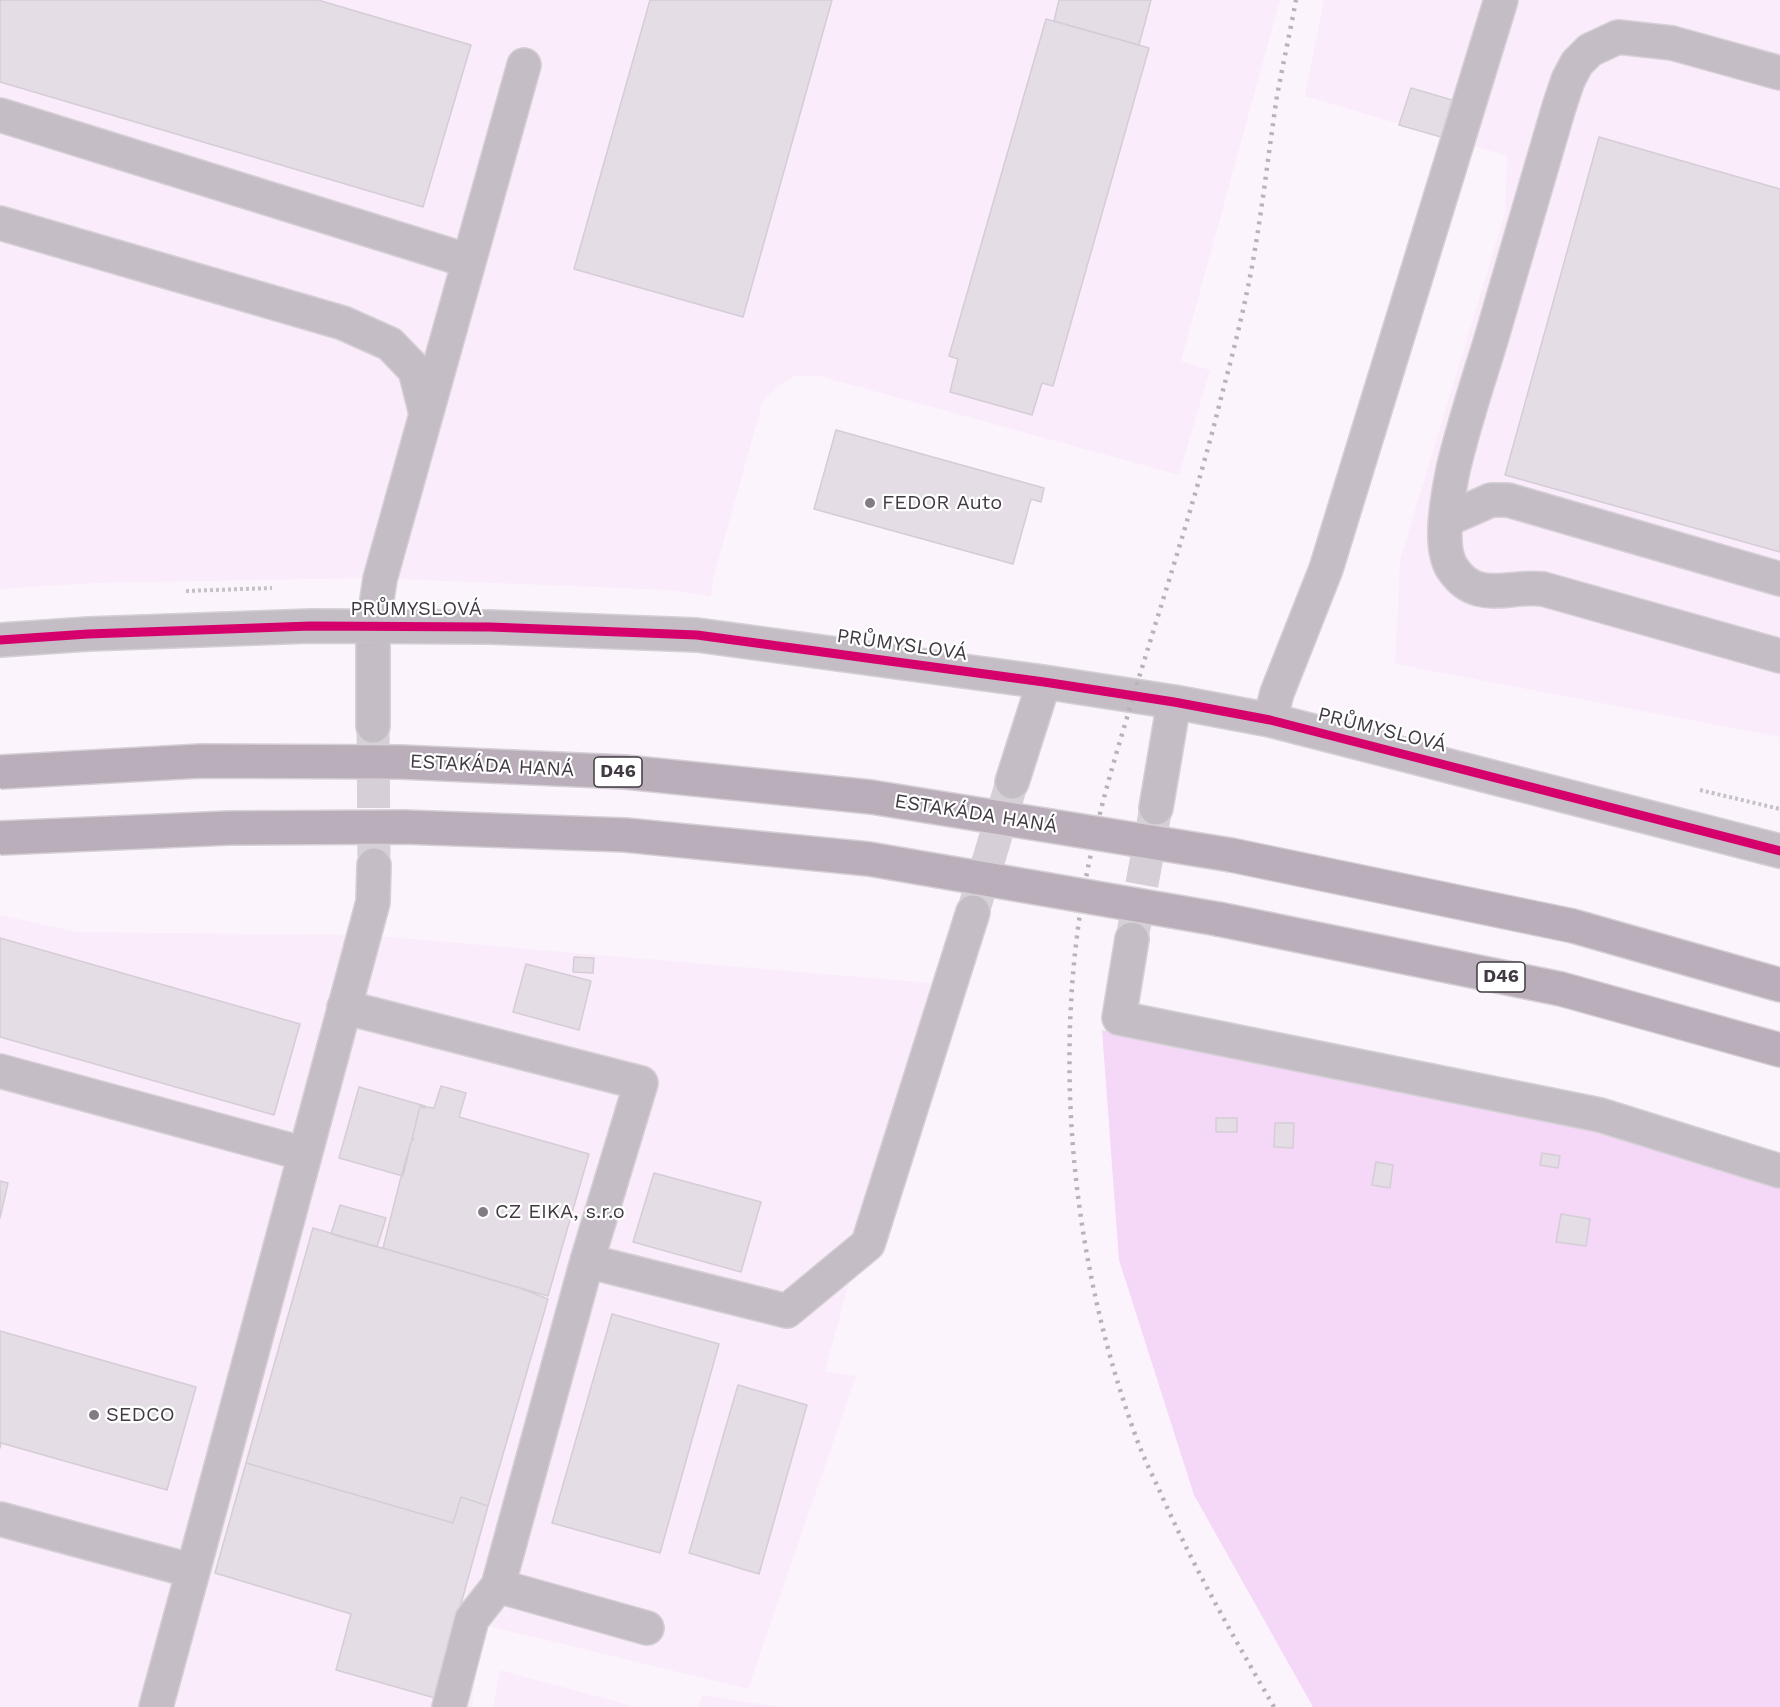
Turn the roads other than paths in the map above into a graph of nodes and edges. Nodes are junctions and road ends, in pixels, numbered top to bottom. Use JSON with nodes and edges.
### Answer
{"nodes":[{"id":1,"x":1501,"y":0,"type":"edge"},
{"id":2,"x":524,"y":65,"type":"dead end"},
{"id":3,"x":1780,"y":73,"type":"edge"},
{"id":4,"x":0,"y":115,"type":"edge"},
{"id":5,"x":0,"y":223,"type":"edge"},
{"id":6,"x":469,"y":261,"type":"junction"},
{"id":7,"x":426,"y":415,"type":"junction"},
{"id":8,"x":1446,"y":520,"type":"junction"},
{"id":9,"x":1780,"y":579,"type":"edge"},
{"id":10,"x":373,"y":626,"type":"junction"},
{"id":11,"x":0,"y":640,"type":"edge"},
{"id":12,"x":1780,"y":656,"type":"edge"},
{"id":13,"x":1044,"y":682,"type":"junction"},
{"id":14,"x":1174,"y":702,"type":"junction"},
{"id":15,"x":1270,"y":720,"type":"junction"},
{"id":16,"x":373,"y":726,"type":"tunnel mouth"},
{"id":17,"x":0,"y":772,"type":"edge"},
{"id":18,"x":1012,"y":782,"type":"tunnel mouth"},
{"id":19,"x":1156,"y":808,"type":"tunnel mouth"},
{"id":20,"x":0,"y":838,"type":"edge"},
{"id":21,"x":1780,"y":851,"type":"edge"},
{"id":22,"x":374,"y":865,"type":"tunnel mouth"},
{"id":23,"x":973,"y":912,"type":"tunnel mouth"},
{"id":24,"x":1132,"y":939,"type":"tunnel mouth"},
{"id":25,"x":1780,"y":985,"type":"edge"},
{"id":26,"x":344,"y":1007,"type":"junction"},
{"id":27,"x":1780,"y":1050,"type":"edge"},
{"id":28,"x":0,"y":1071,"type":"edge"},
{"id":29,"x":305,"y":1154,"type":"junction"},
{"id":30,"x":1780,"y":1171,"type":"edge"},
{"id":31,"x":587,"y":1260,"type":"junction"},
{"id":32,"x":0,"y":1519,"type":"edge"},
{"id":33,"x":193,"y":1571,"type":"junction"},
{"id":34,"x":498,"y":1586,"type":"junction"},
{"id":35,"x":647,"y":1628,"type":"dead end"},
{"id":36,"x":156,"y":1707,"type":"edge"},
{"id":37,"x":449,"y":1707,"type":"edge"}],
"edges":[{"from":1,"to":15,"type":"street"},
{"from":2,"to":6,"type":"street"},
{"from":3,"to":8,"type":"street"},
{"from":4,"to":6,"type":"street"},
{"from":5,"to":7,"type":"street"},
{"from":6,"to":7,"type":"street"},
{"from":7,"to":10,"type":"street"},
{"from":8,"to":9,"type":"street"},
{"from":8,"to":12,"type":"street"},
{"from":10,"to":11,"type":"street","name":"PRŮMYSLOVÁ"},
{"from":10,"to":13,"type":"street","name":"PRŮMYSLOVÁ"},
{"from":10,"to":16,"type":"street"},
{"from":13,"to":14,"type":"street","name":"PRŮMYSLOVÁ"},
{"from":13,"to":18,"type":"street"},
{"from":14,"to":15,"type":"street","name":"PRŮMYSLOVÁ"},
{"from":14,"to":19,"type":"street"},
{"from":15,"to":21,"type":"street","name":"PRŮMYSLOVÁ"},
{"from":17,"to":25,"type":"highway","name":"ESTAKÁDA HANÁ","number":"D46","bridge":true},
{"from":20,"to":27,"type":"highway","number":"D46","bridge":true},
{"from":22,"to":26,"type":"street"},
{"from":23,"to":31,"type":"street"},
{"from":24,"to":30,"type":"street"},
{"from":26,"to":29,"type":"street"},
{"from":26,"to":31,"type":"street"},
{"from":28,"to":29,"type":"street"},
{"from":29,"to":33,"type":"street"},
{"from":31,"to":34,"type":"street"},
{"from":32,"to":33,"type":"street"},
{"from":33,"to":36,"type":"street"},
{"from":34,"to":35,"type":"street"},
{"from":34,"to":37,"type":"street"}]}
